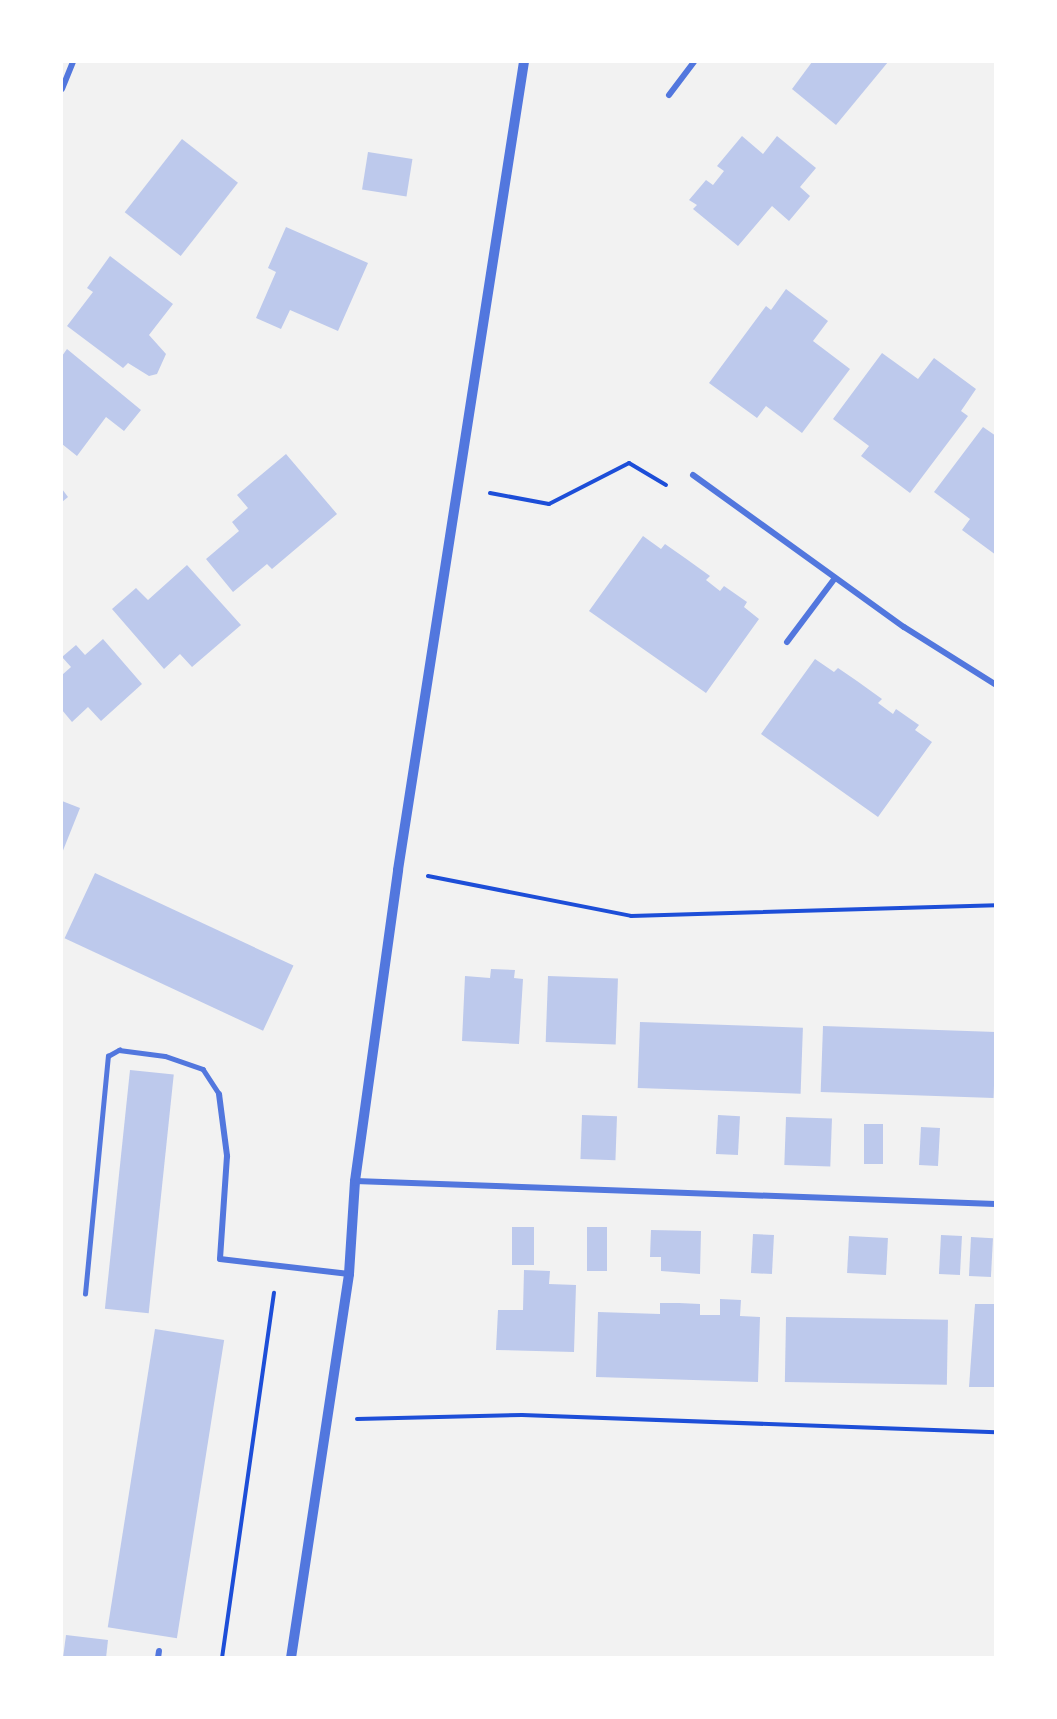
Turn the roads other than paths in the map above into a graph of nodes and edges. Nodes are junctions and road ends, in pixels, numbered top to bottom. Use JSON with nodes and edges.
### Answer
{"nodes":[{"id":1,"x":73,"y":62,"type":"edge"},
{"id":2,"x":524,"y":62,"type":"edge"},
{"id":3,"x":694,"y":62,"type":"edge"},
{"id":4,"x":62,"y":89,"type":"edge"},
{"id":5,"x":669,"y":95,"type":"dead end"},
{"id":6,"x":693,"y":475,"type":"road end"},
{"id":7,"x":835,"y":578,"type":"junction"},
{"id":8,"x":787,"y":642,"type":"dead end"},
{"id":9,"x":996,"y":685,"type":"edge"},
{"id":10,"x":219,"y":1094,"type":"joint"},
{"id":11,"x":355,"y":1181,"type":"junction"},
{"id":12,"x":996,"y":1204,"type":"edge"},
{"id":13,"x":349,"y":1274,"type":"junction"},
{"id":14,"x":85,"y":1294,"type":"dead end"},
{"id":15,"x":291,"y":1658,"type":"edge"}],
"edges":[{"from":1,"to":4,"type":"street"},
{"from":2,"to":11,"type":"street"},
{"from":3,"to":5,"type":"street"},
{"from":6,"to":7,"type":"street"},
{"from":7,"to":8,"type":"street"},
{"from":7,"to":9,"type":"street"},
{"from":10,"to":13,"type":"street"},
{"from":10,"to":14,"type":"lane"},
{"from":11,"to":12,"type":"street"},
{"from":11,"to":13,"type":"street"},
{"from":13,"to":15,"type":"street"}]}
